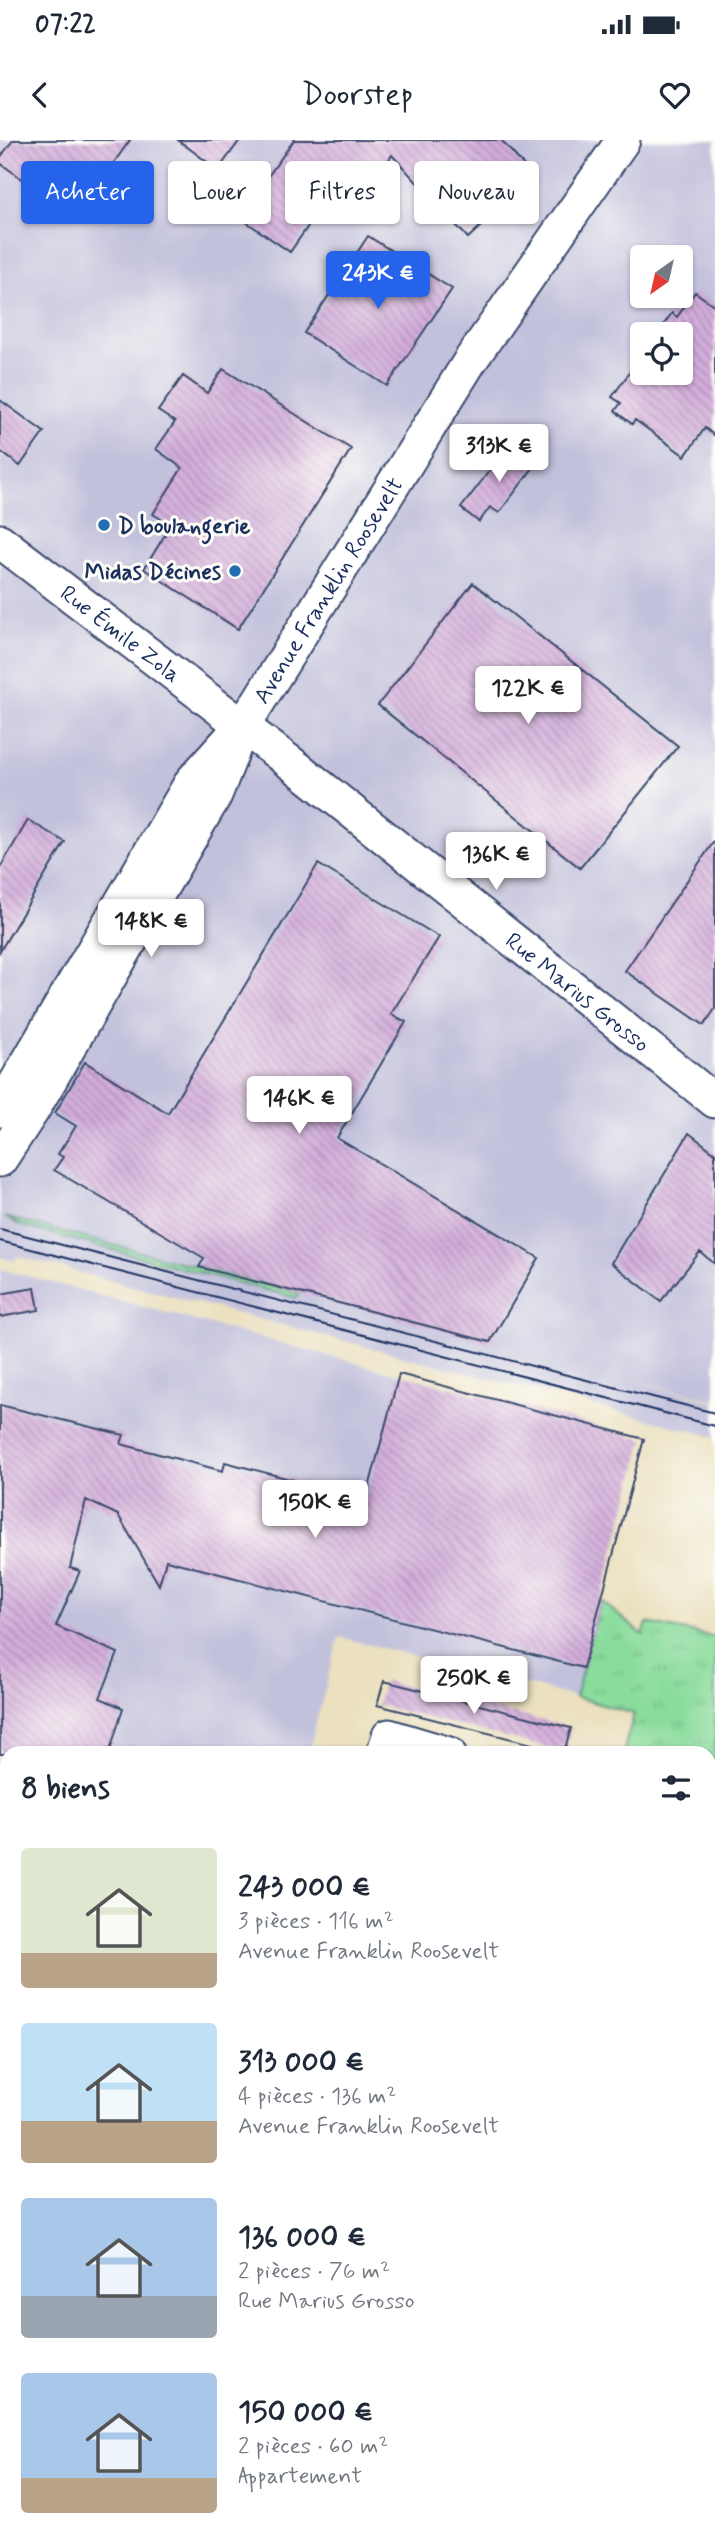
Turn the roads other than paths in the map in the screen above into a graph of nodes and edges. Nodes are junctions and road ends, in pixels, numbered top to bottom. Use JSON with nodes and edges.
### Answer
{"nodes":[{"id":1,"x":622,"y":140,"type":"edge"},
{"id":2,"x":0,"y":541,"type":"edge"},
{"id":3,"x":242,"y":727,"type":"junction"},
{"id":4,"x":715,"y":1101,"type":"edge"},
{"id":5,"x":0,"y":1110,"type":"edge"},
{"id":6,"x":0,"y":1160,"type":"edge"},
{"id":7,"x":385,"y":1746,"type":"edge"},
{"id":8,"x":422,"y":1746,"type":"edge"}],
"edges":[{"from":1,"to":3,"type":"street","name":"Avenue Franklin Roosevelt"},
{"from":2,"to":3,"type":"street","name":"Rue Émile Zola"},
{"from":3,"to":4,"type":"street","name":"Rue Marius Grosso"},
{"from":3,"to":5,"type":"street","name":"Avenue Franklin Roosevelt"},
{"from":3,"to":6,"type":"street","name":"Avenue Franklin Roosevelt"},
{"from":7,"to":8,"type":"street"}]}
